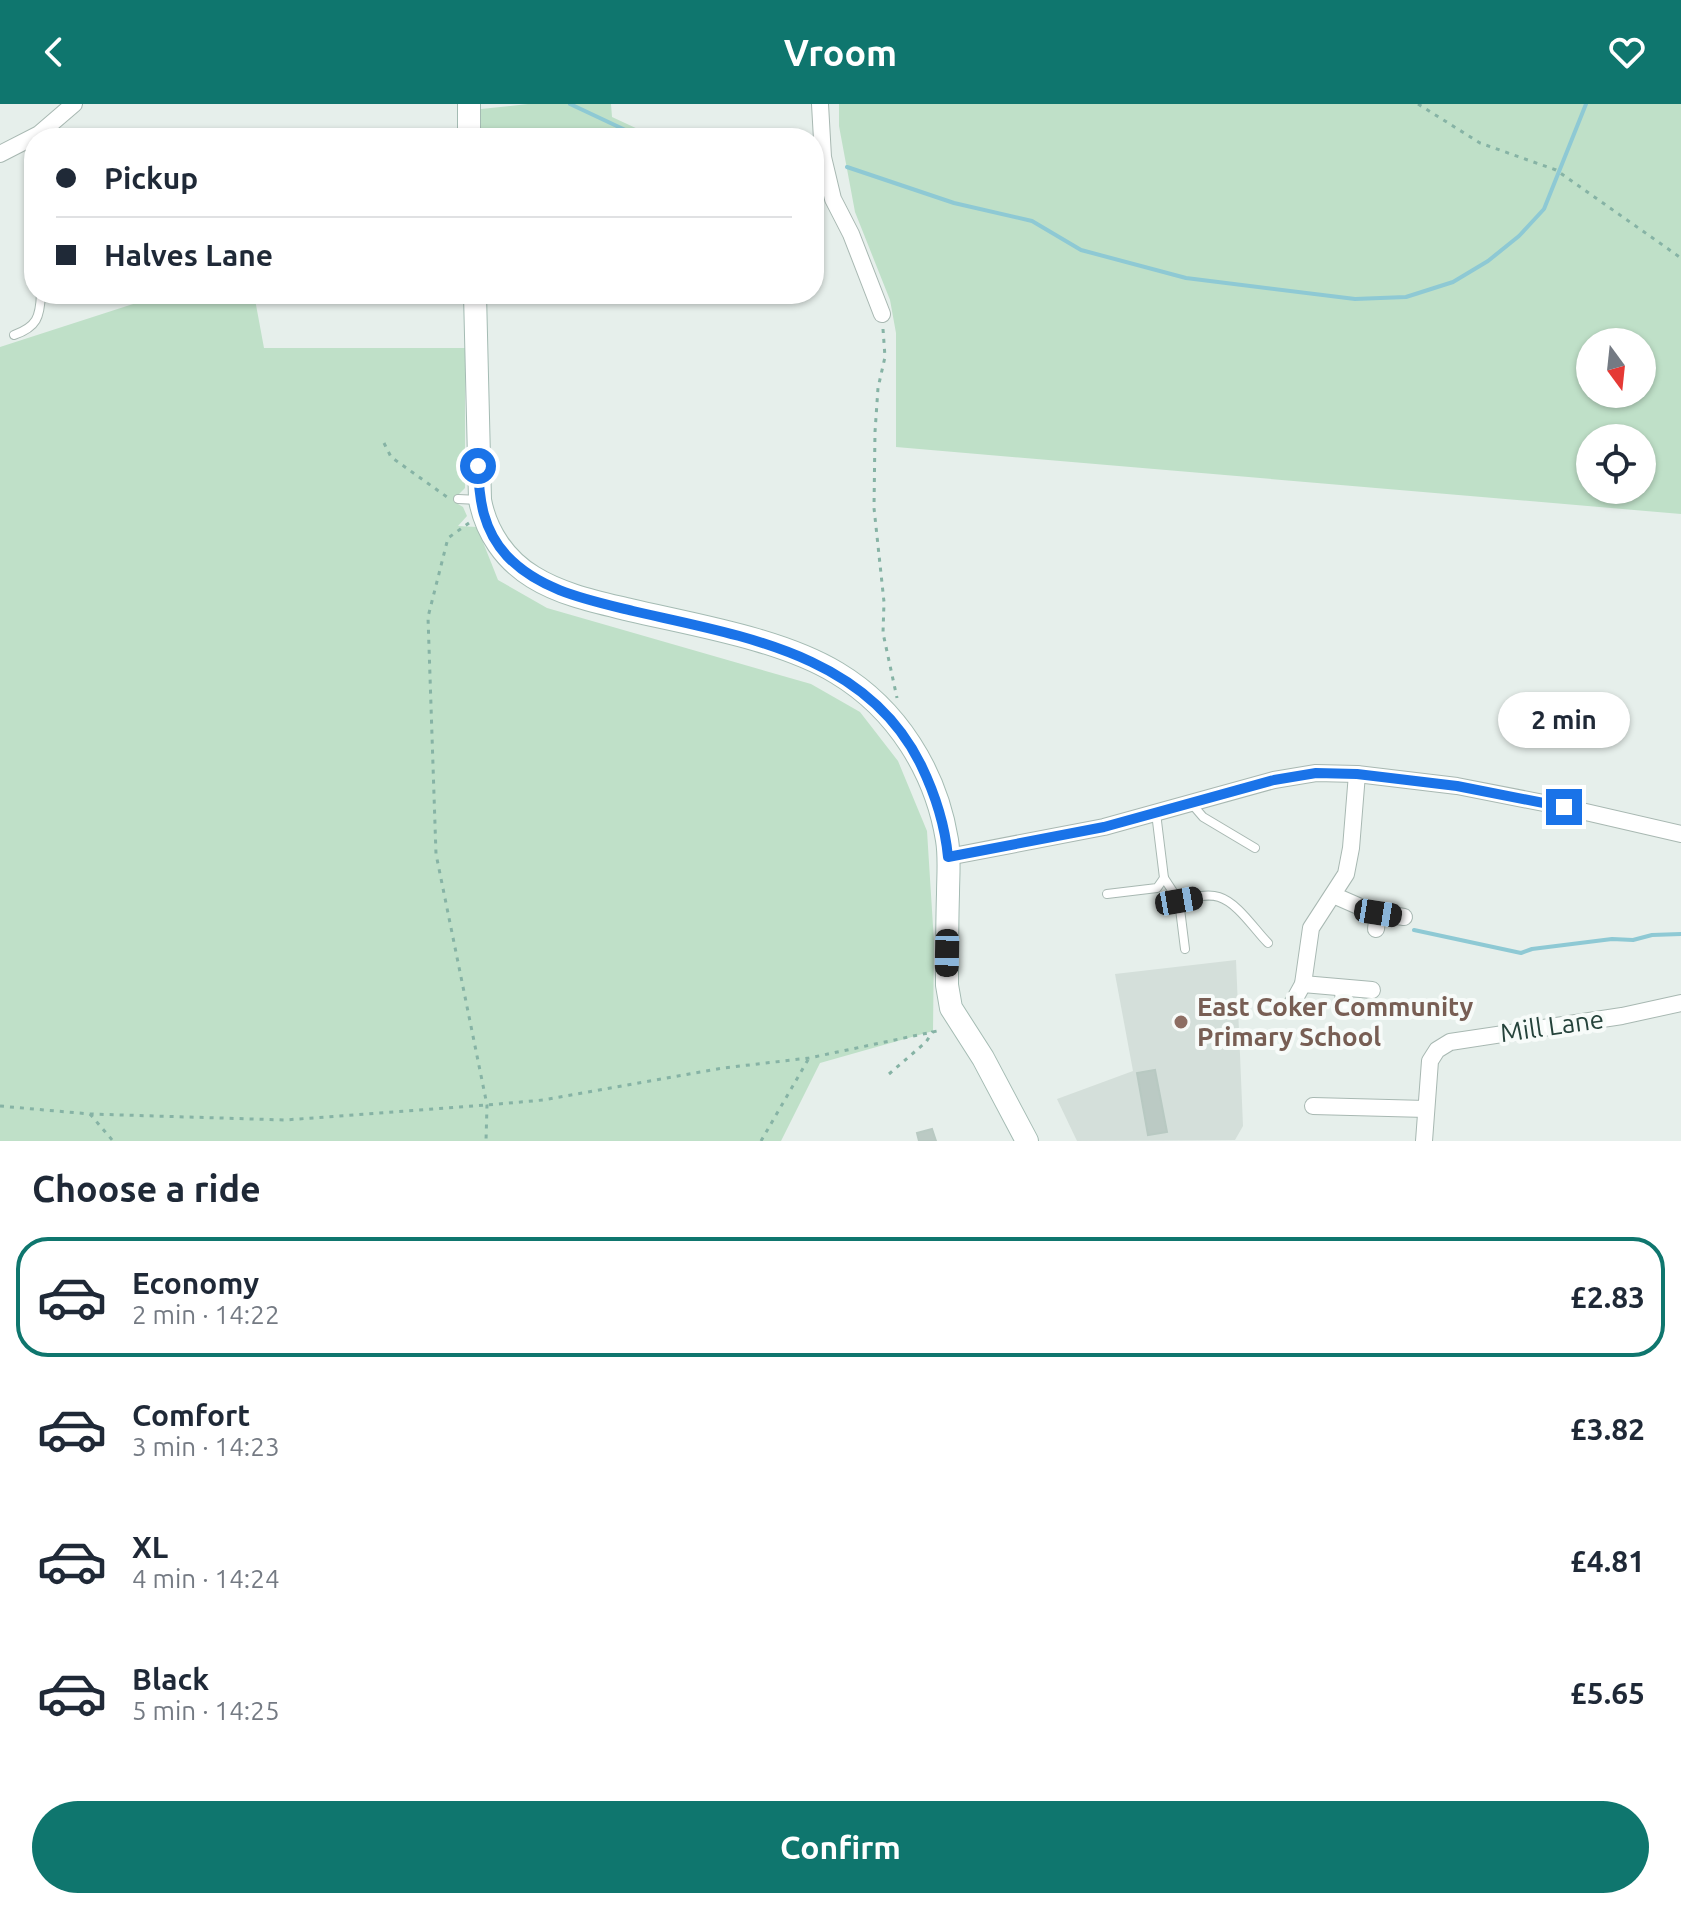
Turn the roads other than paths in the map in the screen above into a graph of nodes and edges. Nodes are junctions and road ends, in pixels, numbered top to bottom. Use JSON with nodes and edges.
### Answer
{"nodes":[{"id":1,"x":74,"y":104,"type":"edge"},
{"id":2,"x":469,"y":104,"type":"edge"},
{"id":3,"x":820,"y":104,"type":"edge"},
{"id":4,"x":47,"y":128,"type":"edge"},
{"id":5,"x":469,"y":128,"type":"edge"},
{"id":6,"x":821,"y":128,"type":"edge"},
{"id":7,"x":24,"y":144,"type":"edge"},
{"id":8,"x":0,"y":154,"type":"edge"},
{"id":9,"x":824,"y":161,"type":"edge"},
{"id":10,"x":40,"y":304,"type":"edge"},
{"id":11,"x":475,"y":304,"type":"edge"},
{"id":12,"x":882,"y":314,"type":"road end"},
{"id":13,"x":14,"y":335,"type":"dead end"},
{"id":14,"x":1357,"y":774,"type":"junction"},
{"id":15,"x":1191,"y":803,"type":"junction"},
{"id":16,"x":1156,"y":813,"type":"junction"},
{"id":17,"x":1681,"y":834,"type":"edge"},
{"id":18,"x":1255,"y":848,"type":"dead end"},
{"id":19,"x":948,"y":857,"type":"junction"},
{"id":20,"x":1164,"y":878,"type":"junction"},
{"id":21,"x":1107,"y":894,"type":"dead end"},
{"id":22,"x":1333,"y":895,"type":"junction"},
{"id":23,"x":1179,"y":901,"type":"junction"},
{"id":24,"x":1404,"y":917,"type":"dead end"},
{"id":25,"x":1268,"y":943,"type":"dead end"},
{"id":26,"x":1185,"y":949,"type":"dead end"},
{"id":27,"x":1303,"y":984,"type":"junction"},
{"id":28,"x":1343,"y":989,"type":"junction"},
{"id":29,"x":1372,"y":990,"type":"dead end"},
{"id":30,"x":1681,"y":1003,"type":"edge"},
{"id":31,"x":1292,"y":1004,"type":"dead end"},
{"id":32,"x":1344,"y":1007,"type":"dead end"},
{"id":33,"x":1312,"y":1105,"type":"dead end"},
{"id":34,"x":1426,"y":1109,"type":"junction"},
{"id":35,"x":1027,"y":1141,"type":"edge"},
{"id":36,"x":1424,"y":1141,"type":"edge"}],
"edges":[{"from":1,"to":4,"type":"street"},
{"from":2,"to":5,"type":"street"},
{"from":3,"to":6,"type":"street"},
{"from":7,"to":8,"type":"street"},
{"from":9,"to":12,"type":"street"},
{"from":10,"to":13,"type":"lane"},
{"from":11,"to":19,"type":"street"},
{"from":14,"to":15,"type":"street"},
{"from":14,"to":17,"type":"street"},
{"from":14,"to":22,"type":"street"},
{"from":15,"to":16,"type":"street"},
{"from":15,"to":18,"type":"lane"},
{"from":16,"to":19,"type":"street"},
{"from":16,"to":20,"type":"lane"},
{"from":19,"to":35,"type":"street"},
{"from":20,"to":21,"type":"lane"},
{"from":20,"to":23,"type":"lane"},
{"from":22,"to":24,"type":"street"},
{"from":22,"to":27,"type":"street"},
{"from":23,"to":25,"type":"lane"},
{"from":23,"to":26,"type":"lane"},
{"from":27,"to":28,"type":"street"},
{"from":27,"to":31,"type":"street"},
{"from":28,"to":29,"type":"street"},
{"from":28,"to":32,"type":"street"},
{"from":30,"to":34,"type":"street","name":"Mill Lane"},
{"from":33,"to":34,"type":"street"},
{"from":34,"to":36,"type":"street","name":"Mill Lane"}]}
